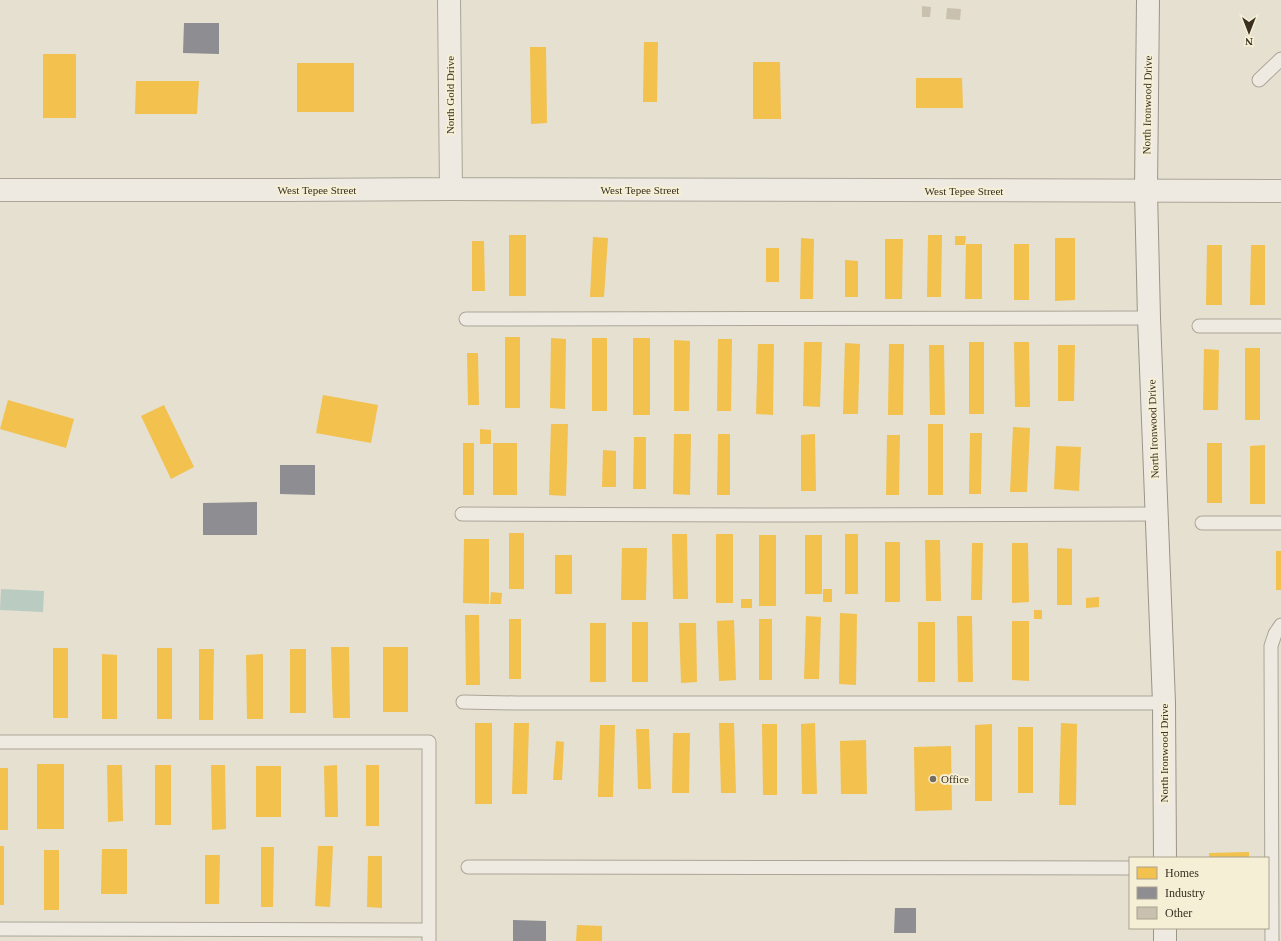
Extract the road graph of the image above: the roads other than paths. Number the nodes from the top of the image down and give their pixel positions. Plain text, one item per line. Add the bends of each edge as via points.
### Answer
1 (449, 0) edge
2 (1148, 0) edge
3 (1281, 59) edge
4 (1258, 80) dead end
5 (450, 189) junction
6 (0, 190) edge
7 (1146, 191) junction
8 (1281, 191) edge
9 (1149, 318) junction
10 (466, 319) dead end
11 (1199, 326) dead end
12 (1281, 326) edge
13 (462, 514) dead end
14 (1157, 514) junction
15 (1202, 523) dead end
16 (1281, 523) edge
17 (1281, 625) edge
18 (463, 702) dead end
19 (1164, 703) junction
20 (0, 742) edge
21 (1164, 857) edge
22 (468, 867) dead end
23 (1129, 868) edge
24 (1274, 908) edge
25 (0, 929) edge
26 (1165, 929) edge
27 (429, 935) edge
28 (1165, 941) edge
29 (1272, 941) edge

1 - 5 street, North Gold Drive
2 - 7 street, North Ironwood Drive
3 - 4 lane
5 - 6 street, West Tepee Street
5 - 7 street, West Tepee Street
7 - 8 street, West Tepee Street
7 - 9 street, North Ironwood Drive
9 - 10 lane
9 - 14 street, North Ironwood Drive
11 - 12 lane
13 - 14 lane
14 - 19 street, North Ironwood Drive
15 - 16 lane
17 - 24 lane via 1271,646
18 - 19 lane
19 - 21 street, North Ironwood Drive
20 - 27 lane via 429,742
22 - 23 lane
24 - 29 lane
25 - 27 lane
26 - 28 street

